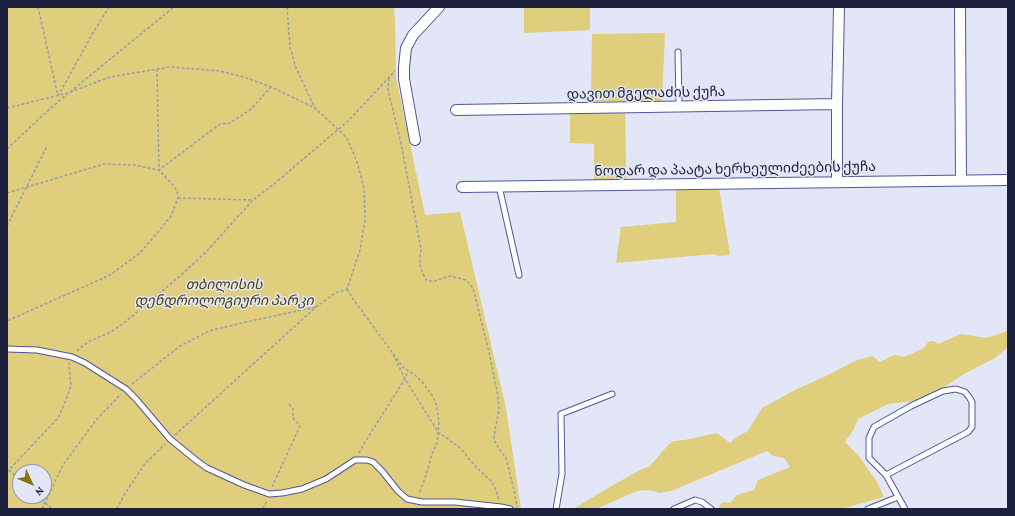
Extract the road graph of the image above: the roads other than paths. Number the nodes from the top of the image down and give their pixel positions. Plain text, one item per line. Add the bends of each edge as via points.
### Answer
1 (439, 7) edge
2 (838, 7) edge
3 (960, 7) edge
4 (678, 52) dead end
5 (837, 104) junction
6 (679, 106) junction
7 (456, 110) dead end
8 (415, 140) dead end
9 (961, 180) junction
10 (1008, 180) edge
11 (837, 182) junction
12 (499, 186) junction
13 (462, 187) dead end
14 (519, 275) dead end
15 (7, 350) edge
16 (612, 394) dead end
17 (886, 475) junction
18 (898, 497) junction
19 (510, 509) edge
20 (556, 509) edge
21 (674, 509) edge
22 (711, 509) edge
23 (868, 509) edge
24 (905, 509) edge

1 - 8 street via 413,35 406,48 404,79
2 - 5 street
3 - 9 street
4 - 6 lane
5 - 6 street, დავით მგელაძის ქუჩა
5 - 11 street
6 - 7 street, დავით მგელაძის ქუჩა
9 - 10 street, ნოდარ და პაატა ხერხეულიძეების ქუჩა
9 - 11 street, ნოდარ და პაატა ხერხეულიძეების ქუჩა
11 - 12 street, ნოდარ და პაატა ხერხეულიძეების ქუჩა
12 - 13 street, ნოდარ და პაატა ხერხეულიძეების ქუჩა
12 - 14 lane
15 - 19 lane via 37,350 72,357 90,366 126,389 170,439 207,468 269,494 302,489 326,479 355,460 367,460 373,462 407,499
16 - 20 lane via 561,414 562,474
17 - 17 lane via 869,458 869,438 874,428 943,391 956,389 965,392 972,402 972,428
17 - 18 lane
18 - 23 lane
18 - 24 lane
21 - 22 lane via 695,500

